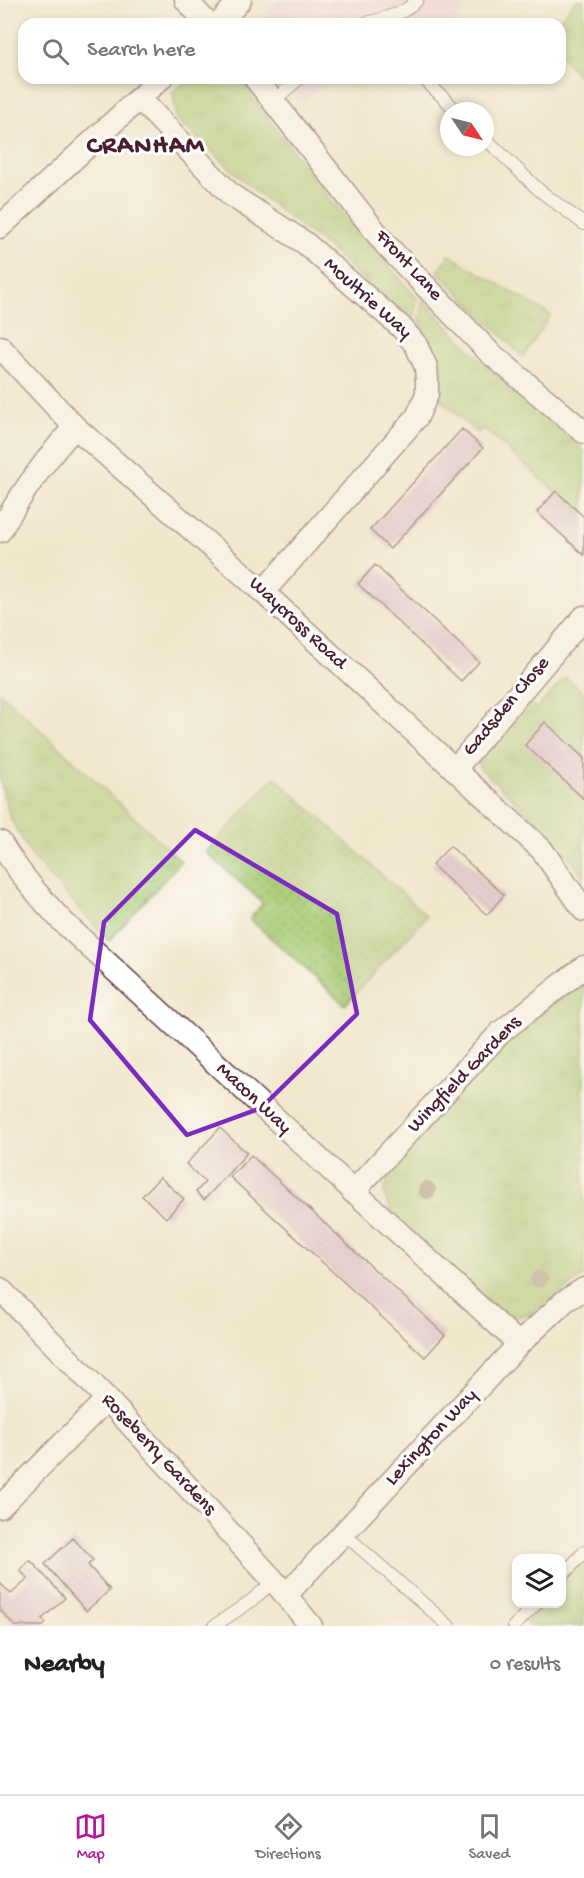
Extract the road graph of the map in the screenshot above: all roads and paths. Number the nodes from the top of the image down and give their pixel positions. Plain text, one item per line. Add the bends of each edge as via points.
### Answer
1 (186, 0) edge
2 (240, 0) edge
3 (417, 0) edge
4 (202, 18) edge
5 (224, 18) edge
6 (387, 18) edge
7 (154, 84) edge
8 (260, 84) edge
9 (293, 84) edge
10 (429, 84) edge
11 (139, 98) junction
12 (273, 101) junction
13 (448, 102) edge
14 (494, 147) edge
15 (584, 224) edge
16 (0, 227) edge
17 (0, 347) edge
18 (75, 426) junction
19 (584, 432) edge
20 (0, 531) edge
21 (263, 592) junction
22 (584, 617) edge
23 (454, 769) junction
24 (0, 842) edge
25 (584, 910) edge
26 (584, 967) edge
27 (353, 1192) junction
28 (0, 1289) edge
29 (584, 1289) edge
30 (519, 1344) junction
31 (107, 1399) junction
32 (0, 1507) edge
33 (343, 1533) junction
34 (584, 1552) edge
35 (566, 1571) edge
36 (280, 1588) junction
37 (532, 1608) edge
38 (214, 1626) edge
39 (310, 1626) edge
40 (449, 1626) edge
41 (514, 1626) edge

1 - 4 street
2 - 5 street
3 - 6 lane
7 - 11 street
8 - 12 street, Front Lane
9 - 12 lane
10 - 13 lane
11 - 16 street
11 - 21 street, Moultrie Way via 231,195 305,243 401,327 417,345 426,367 427,394 417,417
12 - 19 street, Front Lane via 386,245 489,352
14 - 15 lane via 538,190
17 - 18 street, Waycross Road
18 - 20 street via 12,508
18 - 21 street, Waycross Road
21 - 23 street, Waycross Road
22 - 23 street, Gadsden Close
23 - 25 street, Waycross Road via 542,850
24 - 27 street, Macon Way via 35,892 63,922
26 - 27 street, Wingfield Gardens via 501,1032
27 - 30 street, Macon Way
28 - 31 street, Roseberry Gardens
29 - 30 street, Lexington Way via 565,1301
30 - 33 street, Lexington Way
31 - 32 street
31 - 36 street, Roseberry Gardens
33 - 36 street, Lexington Way
33 - 40 lane
34 - 35 lane
36 - 38 lane via 251,1601
36 - 39 street, Roseberry Gardens
37 - 41 lane

